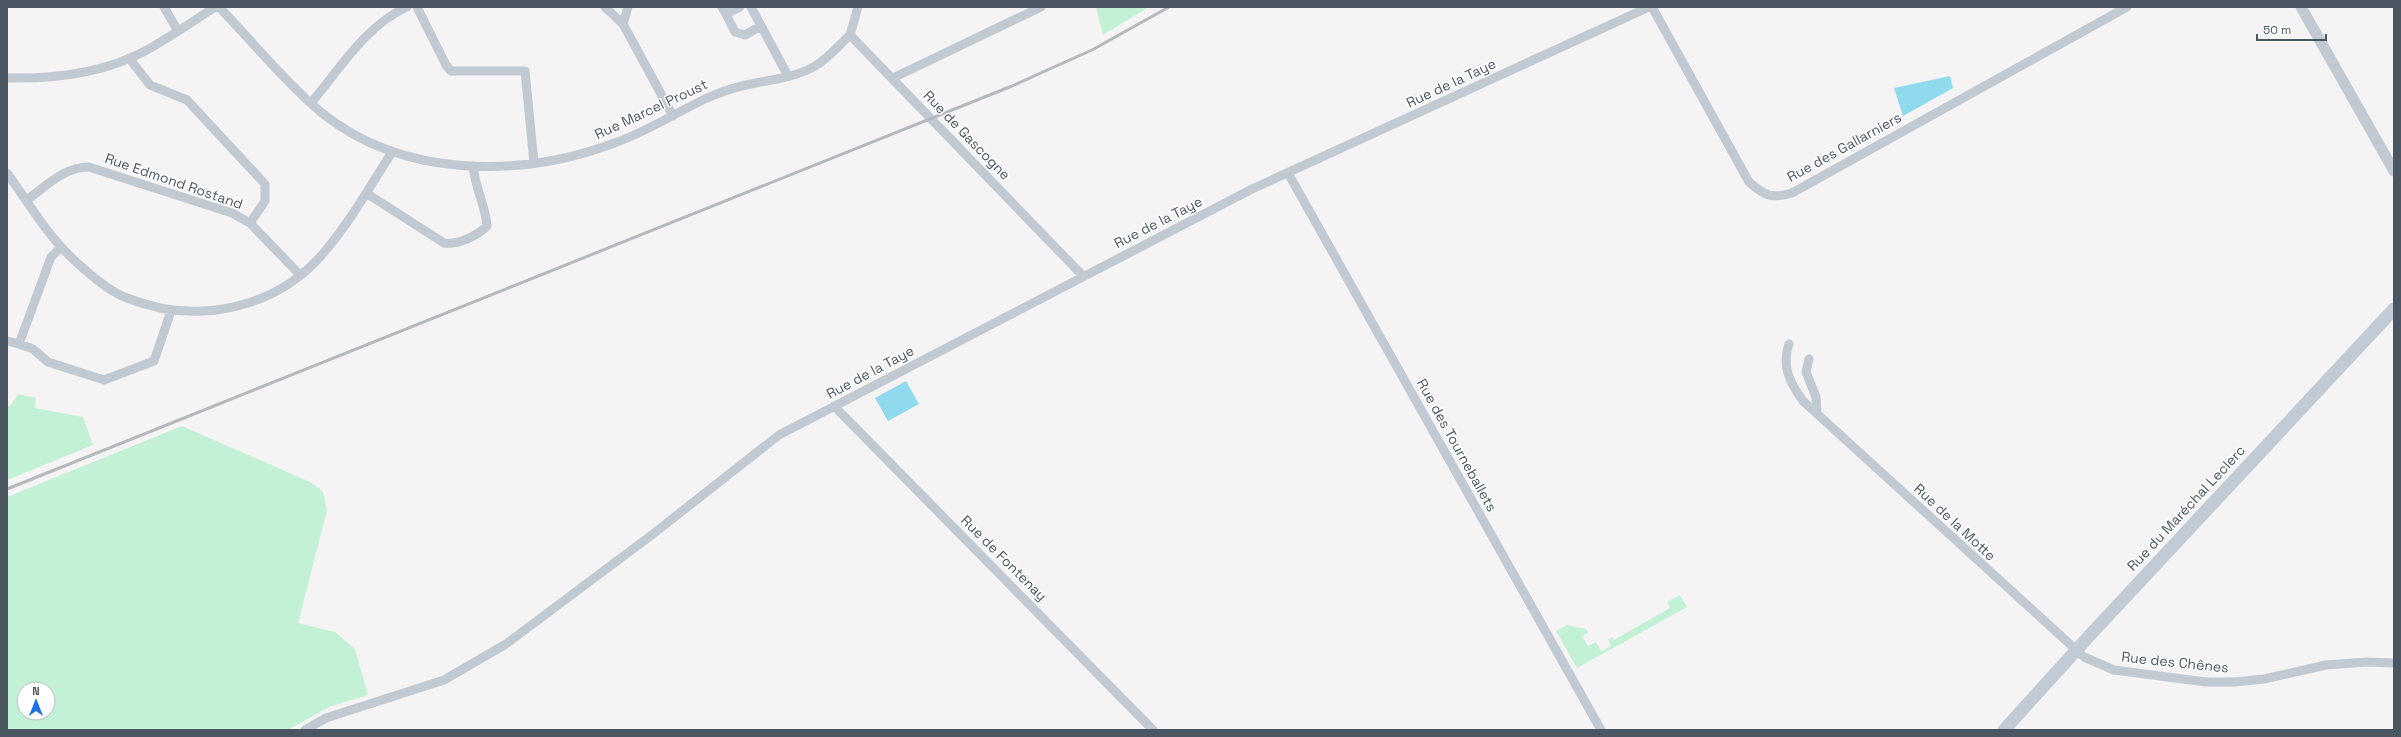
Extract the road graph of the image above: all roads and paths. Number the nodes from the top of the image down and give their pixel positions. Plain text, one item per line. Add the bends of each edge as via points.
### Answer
1 (164, 7) edge
2 (215, 7) edge
3 (219, 7) edge
4 (407, 7) edge
5 (417, 7) edge
6 (605, 7) edge
7 (628, 7) edge
8 (740, 7) edge
9 (751, 7) edge
10 (858, 7) edge
11 (1041, 7) edge
12 (1651, 7) edge
13 (2127, 7) edge
14 (2301, 7) edge
15 (724, 11) edge
16 (623, 24) junction
17 (761, 26) junction
18 (178, 31) junction
19 (850, 35) junction
20 (129, 58) junction
21 (788, 76) junction
22 (7, 78) edge
23 (892, 78) junction
24 (311, 103) junction
25 (673, 116) junction
26 (392, 152) junction
27 (534, 163) junction
28 (473, 166) junction
29 (2394, 171) edge
30 (7, 173) edge
31 (1288, 173) junction
32 (366, 193) junction
33 (27, 200) junction
34 (250, 223) junction
35 (61, 247) junction
36 (300, 275) junction
37 (1083, 276) junction
38 (2394, 309) edge
39 (171, 311) junction
40 (7, 341) edge
41 (19, 344) junction
42 (1789, 344) dead end
43 (1809, 359) dead end
44 (834, 406) junction
45 (1816, 413) junction
46 (2076, 650) junction
47 (2394, 663) edge
48 (305, 730) edge
49 (1153, 730) edge
50 (1601, 730) edge
51 (2004, 730) edge

1 - 18 street
2 - 18 street
3 - 24 street, Rue Marcel Proust
4 - 24 street via 393,13 377,26
5 - 27 street via 446,66 451,71 525,71
6 - 16 street
7 - 16 street
8 - 15 street
9 - 17 street
10 - 19 street
11 - 23 street
12 - 13 street, Rue des Gallarniers via 1750,182 1762,193 1778,197 1792,193
12 - 31 street, Rue de la Taye
14 - 29 street
15 - 17 street via 735,32 745,35
16 - 25 street
17 - 21 street
18 - 20 street
19 - 21 street, Rue Marcel Proust via 815,66
19 - 23 street, Rue de Gascogne
20 - 22 street via 80,72 41,79
20 - 34 street via 150,85 186,100 265,184 265,201
21 - 25 street, Rue Marcel Proust via 721,92
23 - 37 street, Rue de Gascogne
24 - 26 street, Rue Marcel Proust via 344,128
25 - 27 street, Rue Marcel Proust via 619,141 590,151
26 - 28 street, Rue Marcel Proust via 411,158
26 - 32 street
27 - 28 street, Rue Marcel Proust
28 - 32 street via 475,184 487,218 487,226 481,232 453,244 444,243
30 - 33 street
31 - 37 street, Rue de la Taye
31 - 50 street, Rue des Tourneballets
32 - 36 street via 326,250
33 - 34 street, Rue Edmond Rostand via 66,171 76,167 89,167 232,213
33 - 35 street
34 - 36 street, Rue Edmond Rostand
35 - 39 street via 96,278 126,298
35 - 41 street via 51,257
36 - 39 street via 260,300 221,311
37 - 44 street, Rue de la Taye
38 - 46 main road, Rue du Maréchal Leclerc
39 - 41 street via 154,361 104,380 48,362 33,349
40 - 41 street
42 - 45 street, Rue de la Motte via 1785,354 1785,369 1803,401
43 - 45 street via 1806,372 1816,397
44 - 48 street, Rue de la Taye via 779,435 653,534 506,644 444,680 326,718
44 - 49 street, Rue de Fontenay
45 - 46 street, Rue de la Motte
46 - 47 street, Rue des Chênes via 2084,657 2114,670 2206,682 2264,679 2326,665
46 - 51 main road, Rue du Maréchal Leclerc

